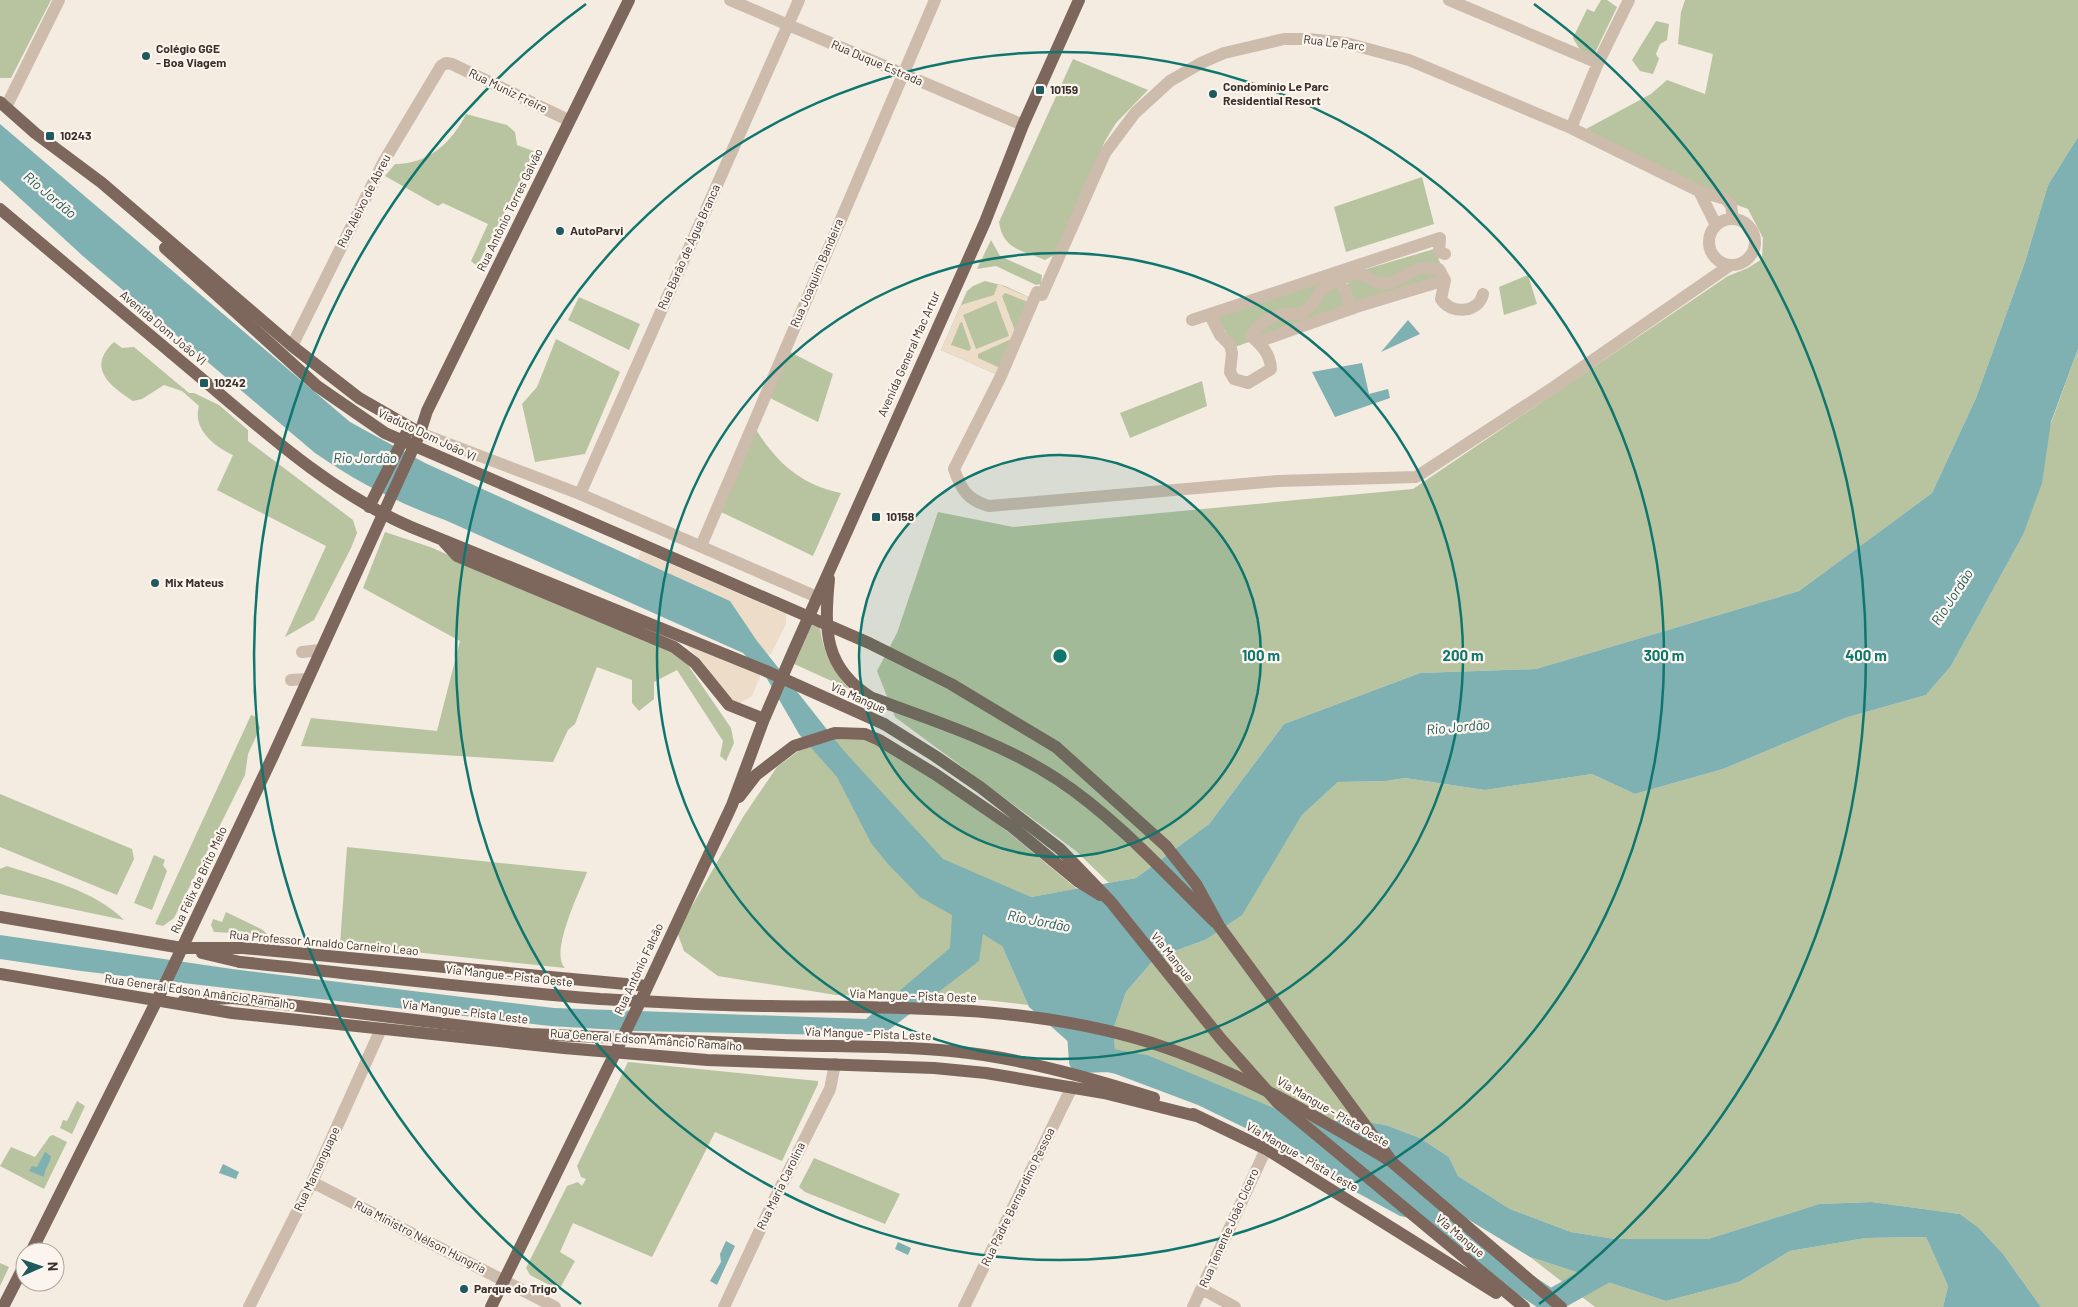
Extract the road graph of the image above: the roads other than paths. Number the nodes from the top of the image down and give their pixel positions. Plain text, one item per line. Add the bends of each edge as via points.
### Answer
1 (59, 0) edge
2 (629, 0) edge
3 (730, 0) edge
4 (798, 0) edge
5 (934, 0) edge
6 (1079, 0) edge
7 (1450, 0) edge
8 (1629, 0) edge
9 (788, 24) junction
10 (446, 63) joint
11 (1598, 63) junction
12 (902, 75) junction
13 (3, 105) edge
14 (568, 120) junction
15 (1023, 124) junction
16 (1571, 128) junction
17 (1699, 191) junction
18 (0, 209) edge
19 (134, 211) junction
20 (1733, 219) junction
21 (1716, 226) junction
22 (1446, 254) dead end
23 (1730, 266) junction
24 (1339, 276) junction
25 (1445, 280) junction
26 (1483, 294) dead end
27 (1352, 309) junction
28 (1210, 315) junction
29 (1192, 320) dead end
30 (1258, 342) junction
31 (292, 346) junction
32 (415, 430) junction
33 (404, 449) junction
34 (580, 494) junction
35 (369, 507) junction
36 (384, 509) junction
37 (440, 538) junction
38 (701, 546) junction
39 (830, 567) junction
40 (817, 597) junction
41 (320, 650) junction
42 (302, 652) dead end
43 (308, 679) junction
44 (292, 680) dead end
45 (764, 720) junction
46 (732, 805) junction
47 (1111, 902) junction
48 (0, 917) edge
49 (1218, 926) junction
50 (181, 951) junction
51 (0, 974) edge
52 (648, 986) junction
53 (157, 1001) junction
54 (381, 1029) junction
55 (617, 1048) junction
56 (836, 1064) junction
57 (1072, 1087) junction
58 (1200, 1117) junction
59 (1266, 1149) junction
60 (1393, 1162) junction
61 (312, 1182) junction
62 (36, 1242) edge
63 (504, 1279) junction
64 (15, 1284) edge
65 (1202, 1289) junction
66 (4, 1307) edge
67 (249, 1307) edge
68 (491, 1307) edge
69 (555, 1307) edge
70 (724, 1307) edge
71 (964, 1307) edge
72 (1193, 1307) edge
73 (1235, 1307) edge
74 (1519, 1307) edge
75 (1524, 1307) edge
76 (1561, 1307) edge

1 - 13 street
2 - 14 main road, Rua Antônio Torres Galvão
3 - 9 street, Rua Duque Estrada
4 - 9 street, Rua Barão de Água Branca
5 - 12 street, Rua Joaquim Bandeira
6 - 15 main road, Avenida General Mac Artur
7 - 11 street
8 - 11 street
9 - 12 street, Rua Duque Estrada
9 - 34 street, Rua Barão de Água Branca
10 - 14 street, Rua Muniz Freire
10 - 31 street, Rua Aleixo de Abreu via 384,161
11 - 16 street
12 - 15 street, Rua Duque Estrada
12 - 38 street, Rua Joaquim Bandeira
13 - 19 main road
14 - 32 main road, Rua Antônio Torres Galvão
15 - 39 main road, Avenida General Mac Artur via 985,222
16 - 17 street, Rua Le Parc
16 - 23 street, Rua Le Parc via 1409,60 1346,43 1284,39 1224,53 1170,80 1122,126 1105,153 954,469 961,489 978,503 989,506 1278,481 1416,477
17 - 20 street, Rua Le Parc via 1725,199 1731,205
17 - 21 street
18 - 35 main road, Avenida Dom João VI via 236,407 334,484
19 - 31 main road
19 - 49 main road, Viaduto Dom João VI, bridge via 165,248 317,386 385,433 869,643 951,684 1056,747 1166,846 1196,884
20 - 21 street
20 - 23 street, Rua Le Parc via 1745,222 1751,228 1756,243 1750,258
21 - 23 street via 1711,232 1709,246 1716,260
22 - 24 street via 1439,252 1440,238
24 - 25 street via 1359,273 1379,283 1393,283 1412,270 1429,267 1439,269
24 - 27 street
24 - 28 street
24 - 30 street via 1320,293 1308,311 1298,315 1287,314 1260,324 1252,336
25 - 26 street via 1441,299 1445,306 1454,309 1477,306
25 - 27 street
27 - 30 street
28 - 29 street
28 - 30 street via 1220,335 1230,345 1230,372 1234,379 1248,383 1271,368 1263,346
31 - 32 main road via 358,398
32 - 33 main road, Rua Antônio Torres Galvão
32 - 34 street
33 - 35 main road
33 - 36 main road, Rua Félix de Brito Melo
34 - 38 street
35 - 36 main road, Avenida Dom João VI
36 - 37 main road, Avenida Dom João VI
36 - 41 main road, Rua Félix de Brito Melo
37 - 45 main road via 457,556 674,647 695,663 729,705
37 - 47 main road, Via Mangue, bridge via 766,671 884,724 935,756 1060,849
38 - 40 street
39 - 40 main road, Avenida General Mac Artur
39 - 49 main road via 827,597 831,651 843,674 854,686 872,698 996,745 1057,779 1100,812
40 - 45 main road, Avenida General Mac Artur
41 - 42 street
41 - 43 main road, Rua Félix de Brito Melo
43 - 44 street
43 - 50 main road, Rua Félix de Brito Melo
45 - 46 main road, Rua Antônio Falcão
46 - 47 main road via 756,775 794,746 835,732 864,734 935,774 1011,826 1079,882
46 - 52 main road, Rua Antônio Falcão
47 - 75 main road, Via Mangue, bridge via 1278,1103
48 - 50 main road, Rua Professor Arnaldo Carneiro Leao
49 - 60 main road, bridge
50 - 52 main road, Rua Professor Arnaldo Carneiro Leao via 243,948
50 - 53 main road, Rua Félix de Brito Melo
50 - 60 main road, Via Mangue - Pista Oeste, bridge via 240,962 599,998 768,1006 912,1007 1008,1014 1079,1026 1148,1042 1215,1067 1270,1091
51 - 53 main road, Rua General Edson Amâncio Ramalho
52 - 55 main road, Rua Antônio Falcão, bridge
53 - 54 main road, Rua General Edson Amâncio Ramalho via 232,1013
53 - 58 main road, Via Mangue - Pista Leste, bridge via 233,998 530,1034 943,1050 1047,1067 1155,1098
53 - 62 main road, Rua Félix de Brito Melo
54 - 55 main road, Rua General Edson Amâncio Ramalho
54 - 61 street, Rua Mamanguape
55 - 56 main road, Rua General Edson Amâncio Ramalho via 707,1060
55 - 63 main road, Rua Antônio Falcão
56 - 57 main road, Rua General Edson Amâncio Ramalho via 986,1072
56 - 70 street, Rua Maria Carolina via 830,1089
57 - 58 main road, Rua General Edson Amâncio Ramalho
57 - 71 street, Rua Padre Bernardino Pessoa
58 - 59 main road, Via Mangue - Pista Leste
59 - 65 street, Rua Tenente João Cícero
59 - 74 main road, Via Mangue - Pista Leste
60 - 76 main road, Via Mangue - Pista Oeste
61 - 63 street, Rua Ministro Nélson Hungria
61 - 67 street, Rua Mamanguape
63 - 68 main road, Rua Antônio Falcão
63 - 69 street, Rua Ministro Nélson Hungria
64 - 66 main road
65 - 72 street, Rua Tenente João Cícero
65 - 73 street

